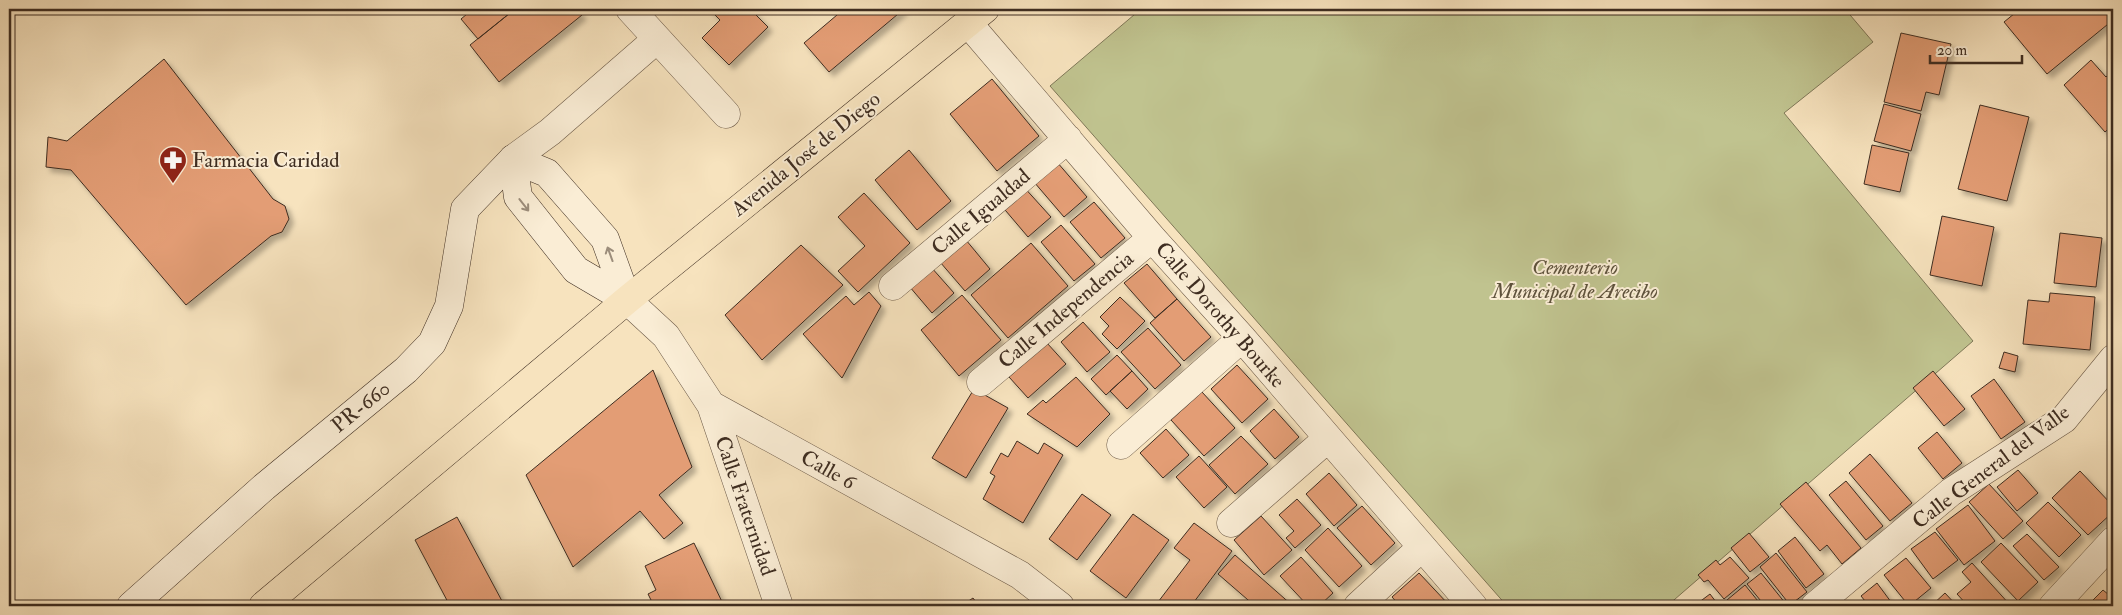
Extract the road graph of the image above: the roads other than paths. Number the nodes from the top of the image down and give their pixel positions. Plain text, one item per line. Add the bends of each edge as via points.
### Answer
1 (630, 9) edge
2 (976, 16) edge
3 (657, 39) junction
4 (726, 114) dead end
5 (1068, 139) junction
6 (513, 159) junction
7 (1152, 238) junction
8 (893, 286) dead end
9 (627, 300) junction
10 (1242, 338) junction
11 (2113, 359) edge
12 (981, 382) dead end
13 (711, 406) junction
14 (1327, 439) junction
15 (1121, 445) dead end
16 (1231, 523) dead end
17 (2113, 541) edge
18 (1422, 547) junction
19 (131, 606) edge
20 (262, 606) edge
21 (779, 606) edge
22 (1060, 606) edge
23 (1358, 606) edge
24 (1473, 606) edge
25 (1815, 606) edge
26 (2053, 606) edge

1 - 3 street
2 - 5 street, Calle Dorothy Bourke
2 - 9 main road, Avenida José de Diego
3 - 4 street
3 - 6 street, PR-660 via 550,132
5 - 7 street, Calle Dorothy Bourke
5 - 8 street, Calle Igualdad
9 -> 6 street via 605,239 546,173
6 -> 9 street via 518,197 576,270
6 - 19 street, PR-660 / PR-660 via 465,209 449,306 432,343 406,370 264,487
7 - 10 street, Calle Dorothy Bourke
7 - 12 street, Calle Independencia
9 - 13 street, Calle 6 via 666,336
9 - 20 main road, Avenida José de Diego
10 - 14 street, Calle Dorothy Bourke
10 - 15 street
11 - 25 street, Calle General del Valle via 2064,419 1951,492
13 - 21 street, Calle Fraternidad
13 - 22 street, Calle 6 via 1020,575
14 - 16 street
14 - 18 street, Calle Dorothy Bourke
17 - 26 street
18 - 23 street
18 - 24 street, Calle Dorothy Bourke

